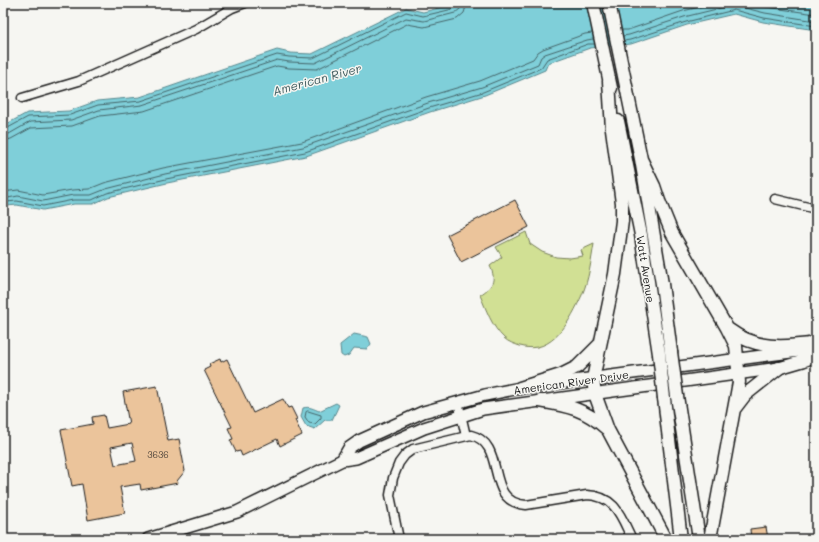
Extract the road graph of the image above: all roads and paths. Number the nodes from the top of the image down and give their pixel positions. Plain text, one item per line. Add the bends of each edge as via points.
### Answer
1 (245, 3) edge
2 (593, 3) edge
3 (609, 3) edge
4 (22, 98) dead end
5 (616, 128) junction
6 (641, 159) junction
7 (775, 199) dead end
8 (816, 209) edge
9 (727, 328) junction
10 (600, 343) junction
11 (816, 344) edge
12 (816, 356) edge
13 (738, 359) junction
14 (779, 368) junction
15 (738, 374) junction
16 (593, 379) junction
17 (520, 388) junction
18 (595, 394) junction
19 (540, 401) junction
20 (458, 402) junction
21 (734, 411) junction
22 (461, 415) junction
23 (608, 430) junction
24 (466, 436) junction
25 (342, 460) junction
26 (148, 539) edge
27 (399, 539) edge
28 (632, 539) edge
29 (666, 539) edge
30 (681, 539) edge
31 (698, 539) edge
32 (710, 539) edge

1 - 4 street via 196,29 79,81
2 - 5 main road, Watt Avenue
3 - 6 main road, Watt Avenue
5 - 10 main road via 622,221 615,274
5 - 30 main road, Watt Avenue, bridge via 641,235 659,354
6 - 9 main road via 672,234
6 - 31 main road, Watt Avenue, bridge via 662,284
7 - 8 street
9 - 11 main road via 736,335 765,346
9 - 13 main road via 736,346
10 - 16 main road
10 - 17 main road via 576,367 561,375
11 - 13 street, American River Drive via 798,351
12 - 14 street, American River Drive
13 - 15 main road
13 - 16 street, American River Drive
14 - 15 street, American River Drive
14 - 21 main road via 745,395
15 - 18 street, American River Drive
15 - 21 main road
16 - 17 street, American River Drive
16 - 18 main road
17 - 20 street, American River Drive
18 - 19 street, American River Drive
18 - 23 main road
19 - 22 street, American River Drive via 483,409
19 - 23 main road via 577,409 590,415
20 - 22 street
20 - 25 street, American River Drive via 423,412 392,425 349,448
21 - 32 main road
22 - 24 street
22 - 25 street, American River Drive via 356,458
23 - 29 main road
24 - 27 street via 411,450 399,463 390,495
24 - 28 street via 476,437 489,448 502,491 513,502 526,505 587,495 603,497 615,506
25 - 26 street, American River Drive via 237,512

